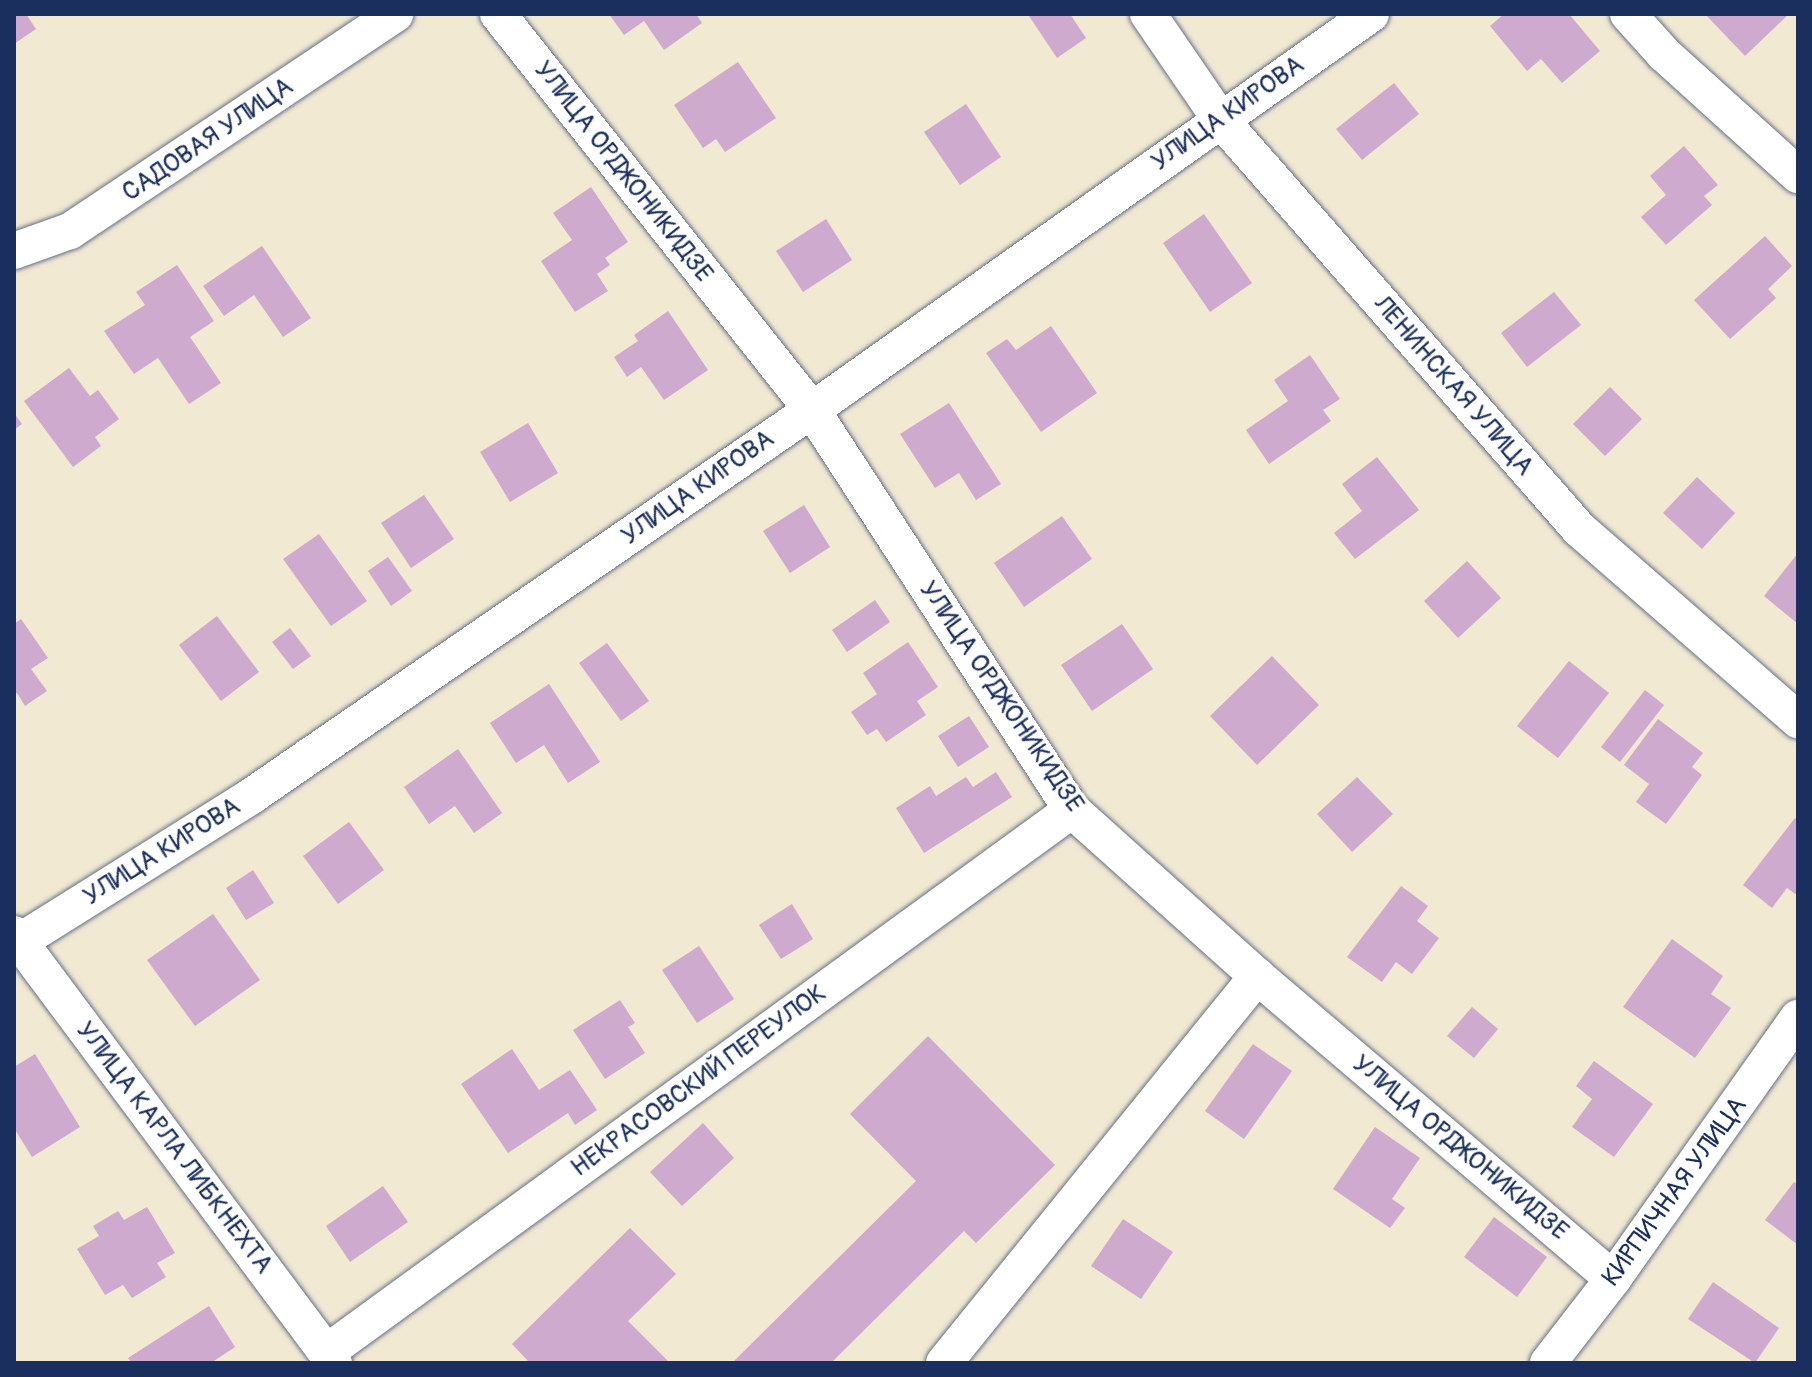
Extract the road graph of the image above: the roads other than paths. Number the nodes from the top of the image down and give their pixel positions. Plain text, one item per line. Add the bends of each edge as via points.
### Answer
1 (395, 14) edge
2 (498, 14) edge
3 (1148, 14) edge
4 (1371, 14) edge
5 (1628, 14) edge
6 (1220, 119) junction
7 (1798, 175) edge
8 (14, 251) edge
9 (812, 410) junction
10 (1798, 720) edge
11 (1072, 810) junction
12 (16, 940) edge
13 (1257, 976) junction
14 (1798, 1018) edge
15 (1613, 1279) junction
16 (331, 1358) edge
17 (944, 1363) edge
18 (1548, 1363) edge

1 - 8 street, САДОВАЯ УЛИЦА via 70,231
2 - 9 street, УЛИЦА ОРДЖОНИКИДЗЕ
3 - 6 street, ЛЕНИНСКАЯ УЛИЦА
4 - 6 street, УЛИЦА КИРОВА
5 - 7 street via 1664,54
6 - 9 street, УЛИЦА КИРОВА
6 - 10 street, ЛЕНИНСКАЯ УЛИЦА via 1579,529
9 - 11 street, УЛИЦА ОРДЖОНИКИДЗЕ
9 - 12 street, УЛИЦА КИРОВА via 253,795
11 - 13 street, УЛИЦА ОРДЖОНИКИДЗЕ
11 - 16 street, НЕКРАСОВСКИЙ ПЕРЕУЛОК
12 - 16 street, УЛИЦА КАРЛА ЛИБКНЕХТА
13 - 15 street, УЛИЦА ОРДЖОНИКИДЗЕ
13 - 17 street
14 - 15 street, КИРПИЧНАЯ УЛИЦА
15 - 18 street, КИРПИЧНАЯ УЛИЦА

